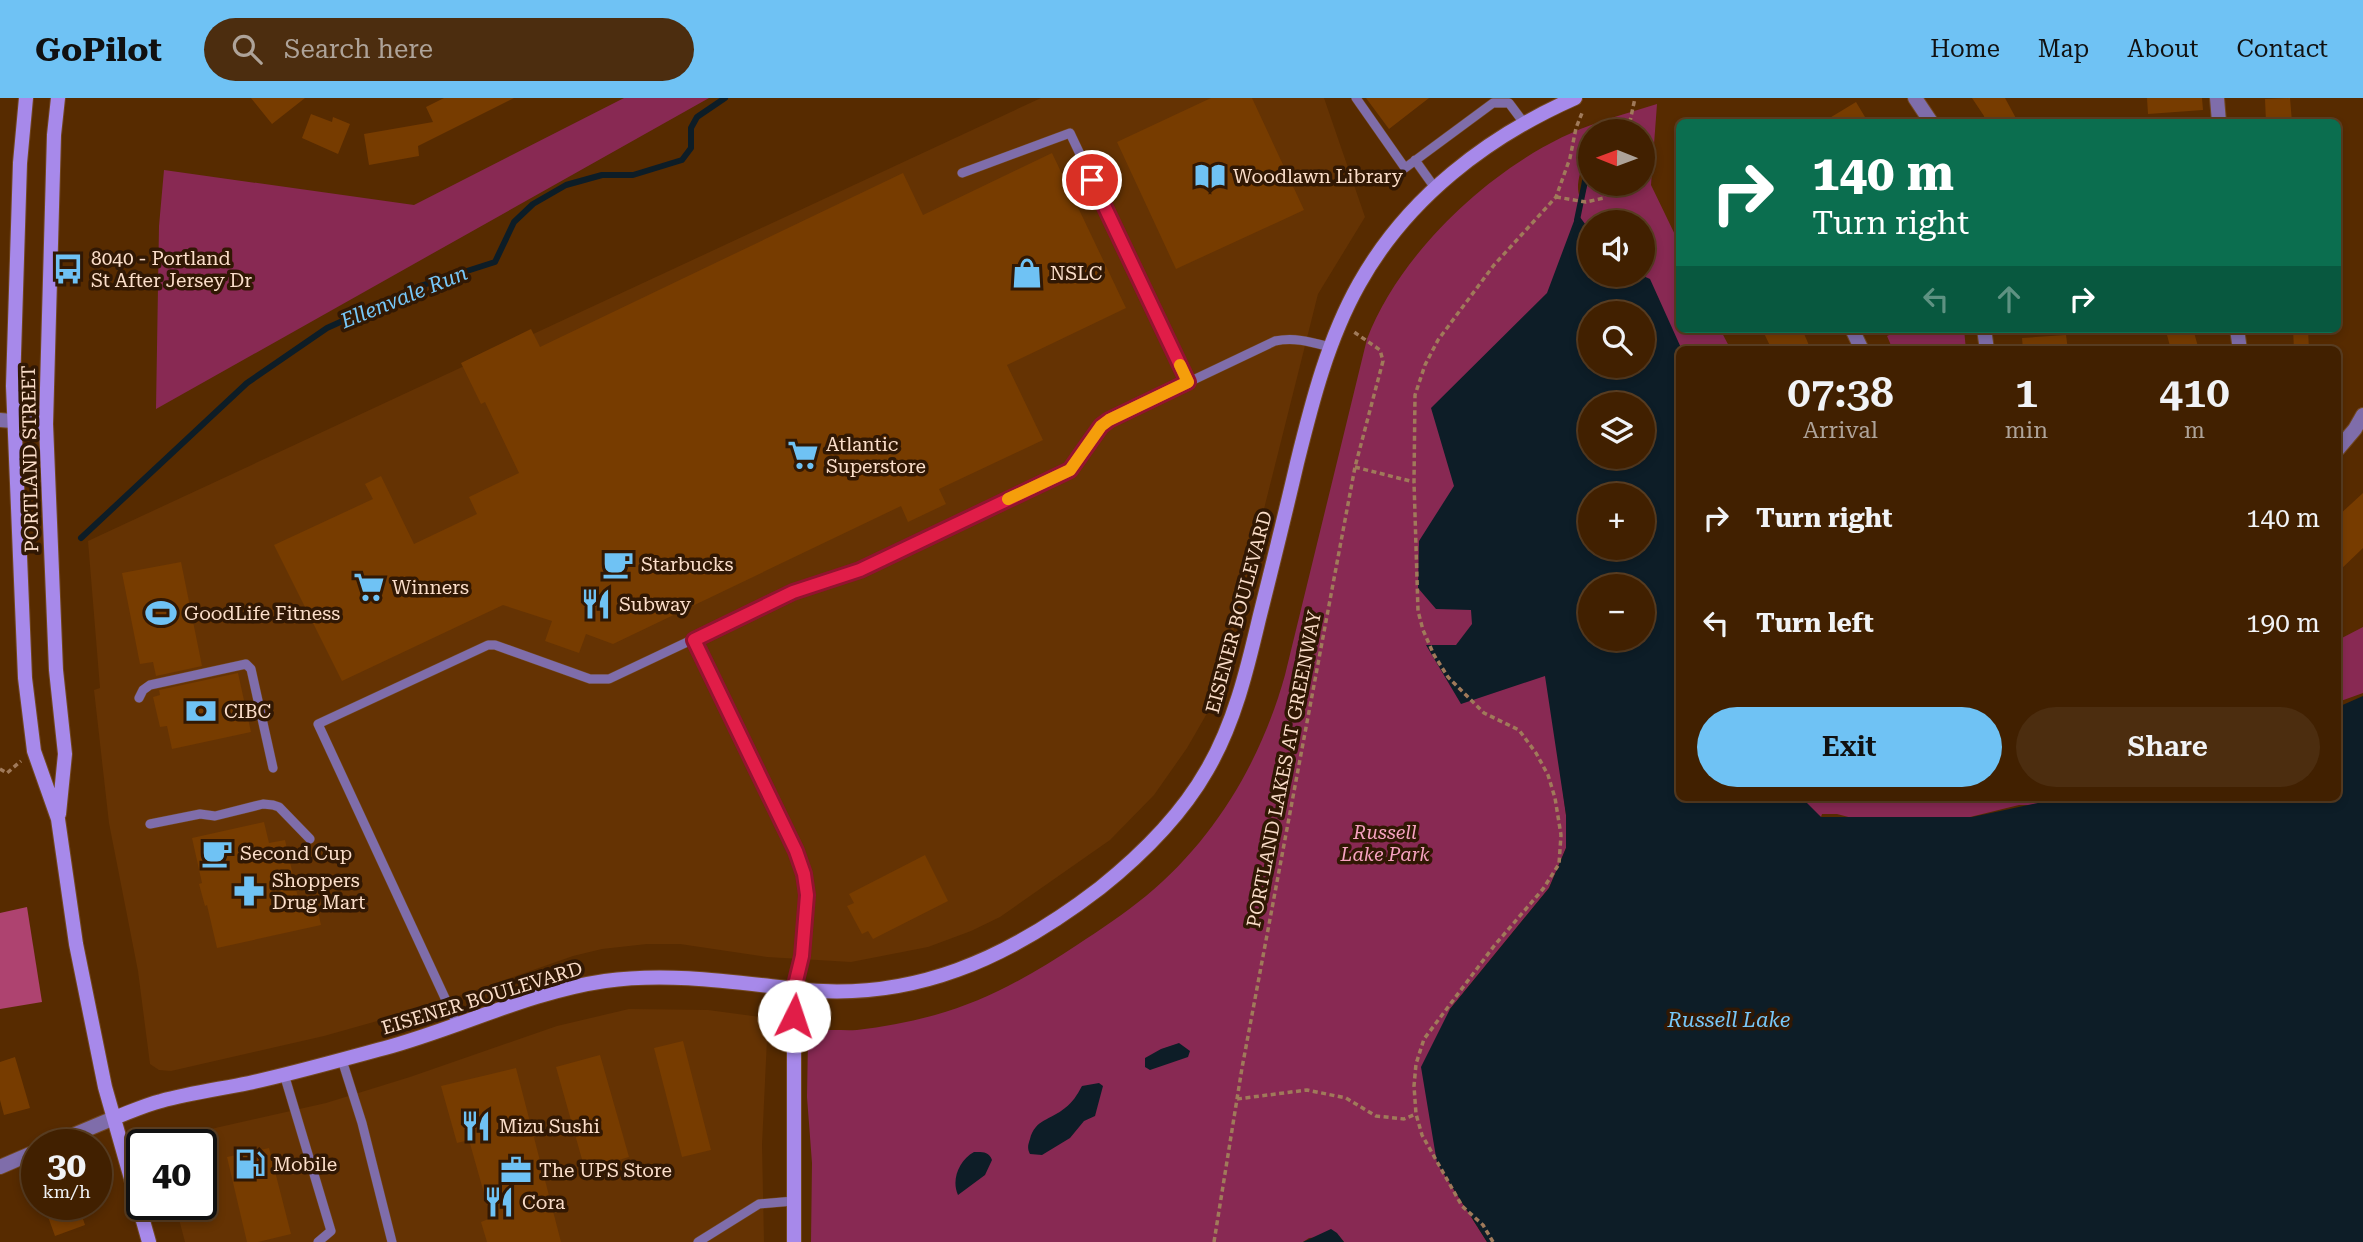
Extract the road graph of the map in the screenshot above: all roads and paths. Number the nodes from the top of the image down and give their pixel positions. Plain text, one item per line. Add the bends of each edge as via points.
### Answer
1 (26, 98) edge
2 (58, 98) edge
3 (1356, 98) edge
4 (1635, 98) edge
5 (1915, 98) edge
6 (2217, 98) edge
7 (1580, 103) edge
8 (1631, 119) edge
9 (1929, 119) edge
10 (2219, 119) edge
11 (1524, 124) junction
12 (1415, 160) junction
13 (962, 173) dead end
14 (1435, 187) junction
15 (1605, 196) edge
16 (1556, 197) junction
17 (1342, 322) junction
18 (1330, 347) junction
19 (1188, 382) junction
20 (2363, 415) edge
21 (7, 420) edge
22 (46, 424) junction
23 (2341, 445) edge
24 (1355, 467) junction
25 (1415, 482) junction
26 (694, 640) junction
27 (139, 698) dead end
28 (34, 751) junction
29 (273, 768) dead end
30 (0, 769) edge
31 (58, 819) junction
32 (150, 824) dead end
33 (310, 839) dead end
34 (794, 989) junction
35 (457, 1024) junction
36 (342, 1060) junction
37 (284, 1074) junction
38 (1237, 1099) junction
39 (1416, 1114) junction
40 (114, 1118) junction
41 (88, 1129) edge
42 (21, 1158) edge
43 (0, 1167) edge
44 (794, 1201) junction
45 (149, 1242) edge
46 (318, 1242) edge
47 (392, 1242) edge
48 (698, 1242) edge
49 (794, 1242) edge
50 (1214, 1242) edge
51 (1493, 1242) edge

1 - 21 street, PORTLAND STREET via 13,386
2 - 22 street, PORTLAND STREET
3 - 12 lane via 1405,168
4 - 8 path
5 - 9 street
6 - 10 street
7 - 11 street, EISENER BOULEVARD
7 - 16 path via 1570,158
11 - 12 lane via 1509,103 1493,103
11 - 14 street, EISENER BOULEVARD via 1484,148
12 - 14 lane
13 - 19 lane via 1070,133
14 - 17 street, EISENER BOULEVARD via 1376,257
15 - 16 path via 1586,202
16 - 25 path via 1494,265 1425,365 1415,395
17 - 18 street, EISENER BOULEVARD
17 - 24 path, PORTLAND LAKES AT GREENWAY via 1380,350 1383,361
18 - 19 lane via 1287,338
18 - 34 street, EISENER BOULEVARD via 1247,670 1224,736 1193,792 1101,887 1001,951 928,981 881,990
19 - 26 lane via 1109,420 1070,470 860,570 793,592
20 - 23 street
21 - 22 street
21 - 28 street, PORTLAND STREET
22 - 31 street, PORTLAND STREET via 56,670 65,754
24 - 25 path
24 - 38 path, PORTLAND LAKES AT GREENWAY
25 - 39 path via 1418,611 1423,630 1448,677 1484,713 1519,730 1536,752 1555,798 1561,835 1559,864 1543,890 1424,1039 1416,1064
26 - 34 lane via 804,874 807,895 802,956
26 - 35 lane via 601,681 495,645 481,646 318,724
27 - 29 lane via 150,685 246,664 251,669
28 - 30 path via 7,773
28 - 31 street, PORTLAND STREET
31 - 40 street, PORTLAND STREET via 76,944
32 - 33 lane via 273,804
34 - 35 street, EISENER BOULEVARD via 683,979 607,981 526,1000
34 - 44 street
35 - 36 street, EISENER BOULEVARD
36 - 37 street, EISENER BOULEVARD
36 - 47 lane via 369,1145
37 - 40 street, EISENER BOULEVARD via 156,1101
37 - 46 lane via 331,1231
38 - 39 path via 1307,1090 1346,1098 1376,1115 1404,1119
38 - 50 path, PORTLAND LAKES AT GREENWAY
39 - 51 path via 1422,1135 1462,1206 1483,1225
40 - 41 street
40 - 45 street, PORTLAND STREET
42 - 43 street
44 - 48 lane via 759,1204
44 - 49 street

